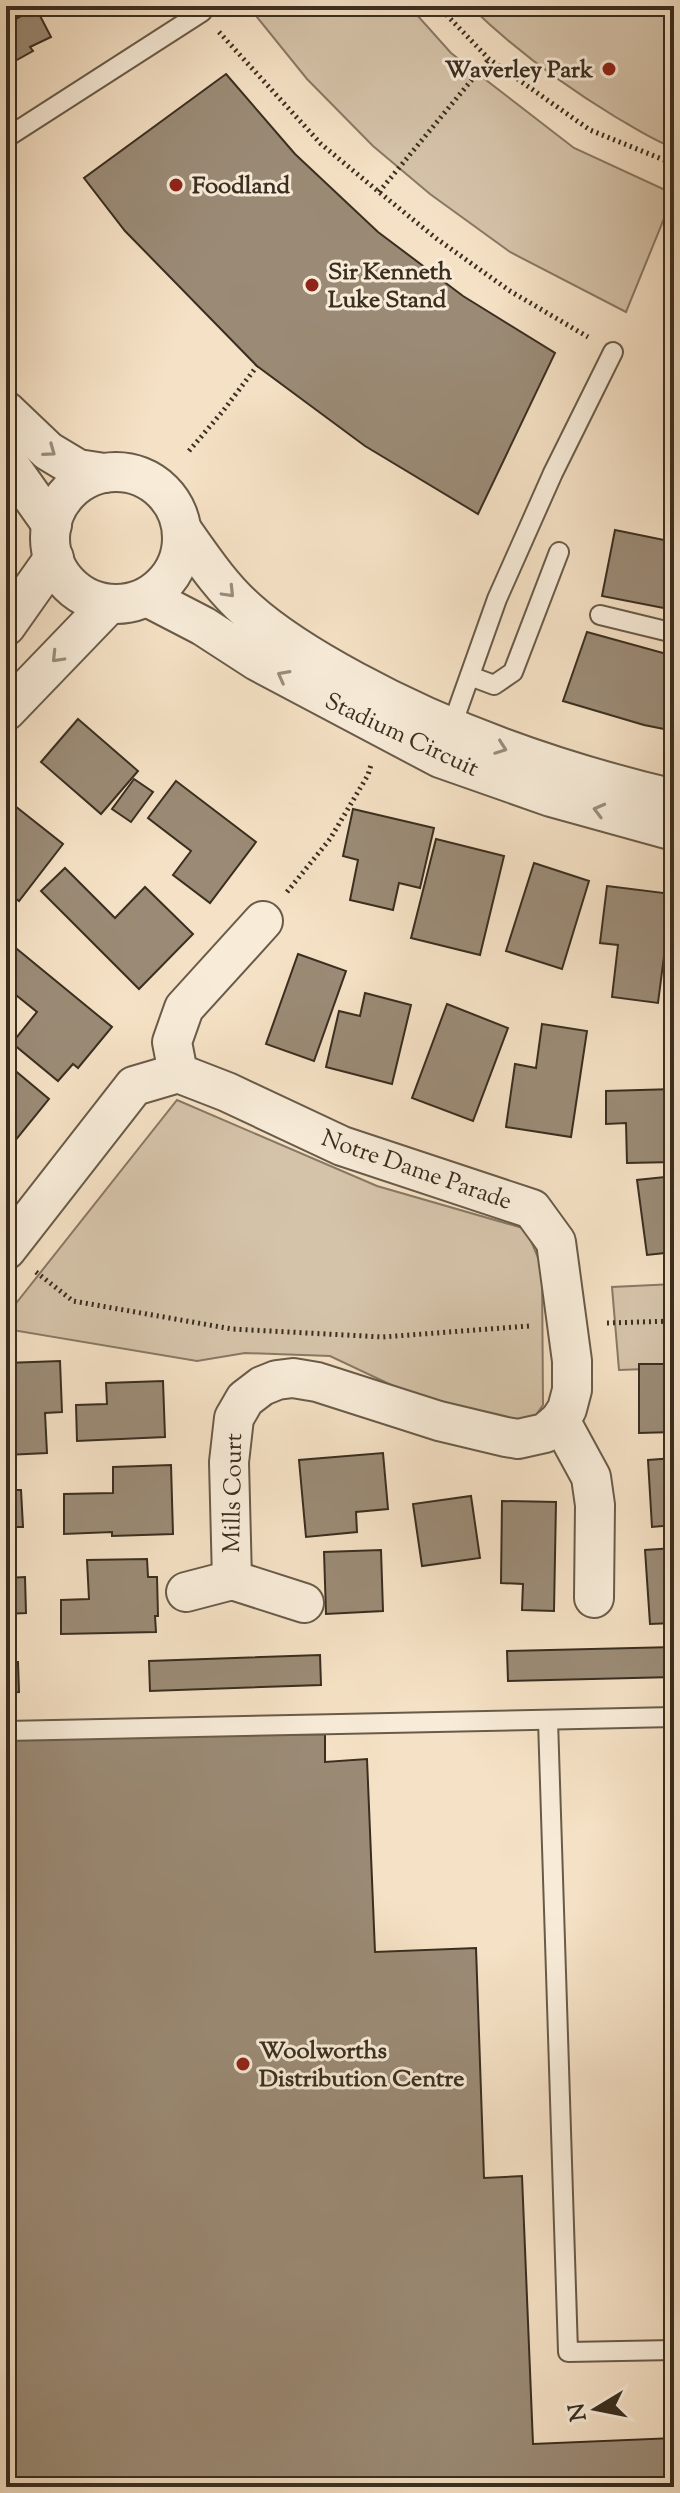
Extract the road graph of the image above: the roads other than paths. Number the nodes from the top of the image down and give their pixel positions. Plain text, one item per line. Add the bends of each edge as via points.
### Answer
1 (202, 12) road end
2 (6, 138) edge
3 (613, 352) road end
4 (6, 411) edge
5 (6, 460) edge
6 (104, 473) junction
7 (182, 530) junction
8 (53, 542) junction
9 (559, 552) dead end
10 (147, 597) junction
11 (109, 604) junction
12 (600, 615) dead end
13 (6, 626) edge
14 (674, 633) edge
15 (470, 676) junction
16 (6, 711) edge
17 (446, 743) junction
18 (674, 799) edge
19 (674, 831) edge
20 (263, 921) road end
21 (178, 1073) junction
22 (6, 1250) edge
23 (560, 1420) junction
24 (232, 1580) junction
25 (186, 1592) dead end
26 (594, 1598) dead end
27 (304, 1603) dead end
28 (674, 1717) edge
29 (548, 1720) junction
30 (6, 1731) edge
31 (674, 2350) edge

1 - 2 lane
3 - 15 lane via 497,599
4 -> 6 street via 48,451 78,469
5 - 8 street
6 - 7 street via 150,481 166,494
6 - 8 street via 85,480 58,506
7 - 10 street via 175,569
7 -> 17 street, Stadium Circuit via 222,586 249,612 321,662 395,703
8 - 11 street via 61,576 91,599
8 - 13 street
9 - 15 lane via 513,672 494,685
10 - 11 street
17 -> 10 street, Stadium Circuit via 382,729
11 -> 16 street
12 - 14 lane
15 - 17 lane
17 -> 18 street, Stadium Circuit via 503,749
19 -> 17 street, Stadium Circuit via 551,797
20 - 21 street via 184,1008 172,1042
21 - 22 street via 134,1086
21 - 23 street, Notre Dame Parade via 342,1146 532,1209 556,1242 562,1277 572,1390
23 - 24 street, Mills Court via 545,1433 518,1439 439,1421 317,1382 293,1378 262,1386 245,1399 234,1418 229,1462
23 - 26 street via 591,1477
24 - 25 street, Mills Court
24 - 27 street, Mills Court
28 - 29 lane
29 - 30 lane
29 - 31 lane via 568,2352

